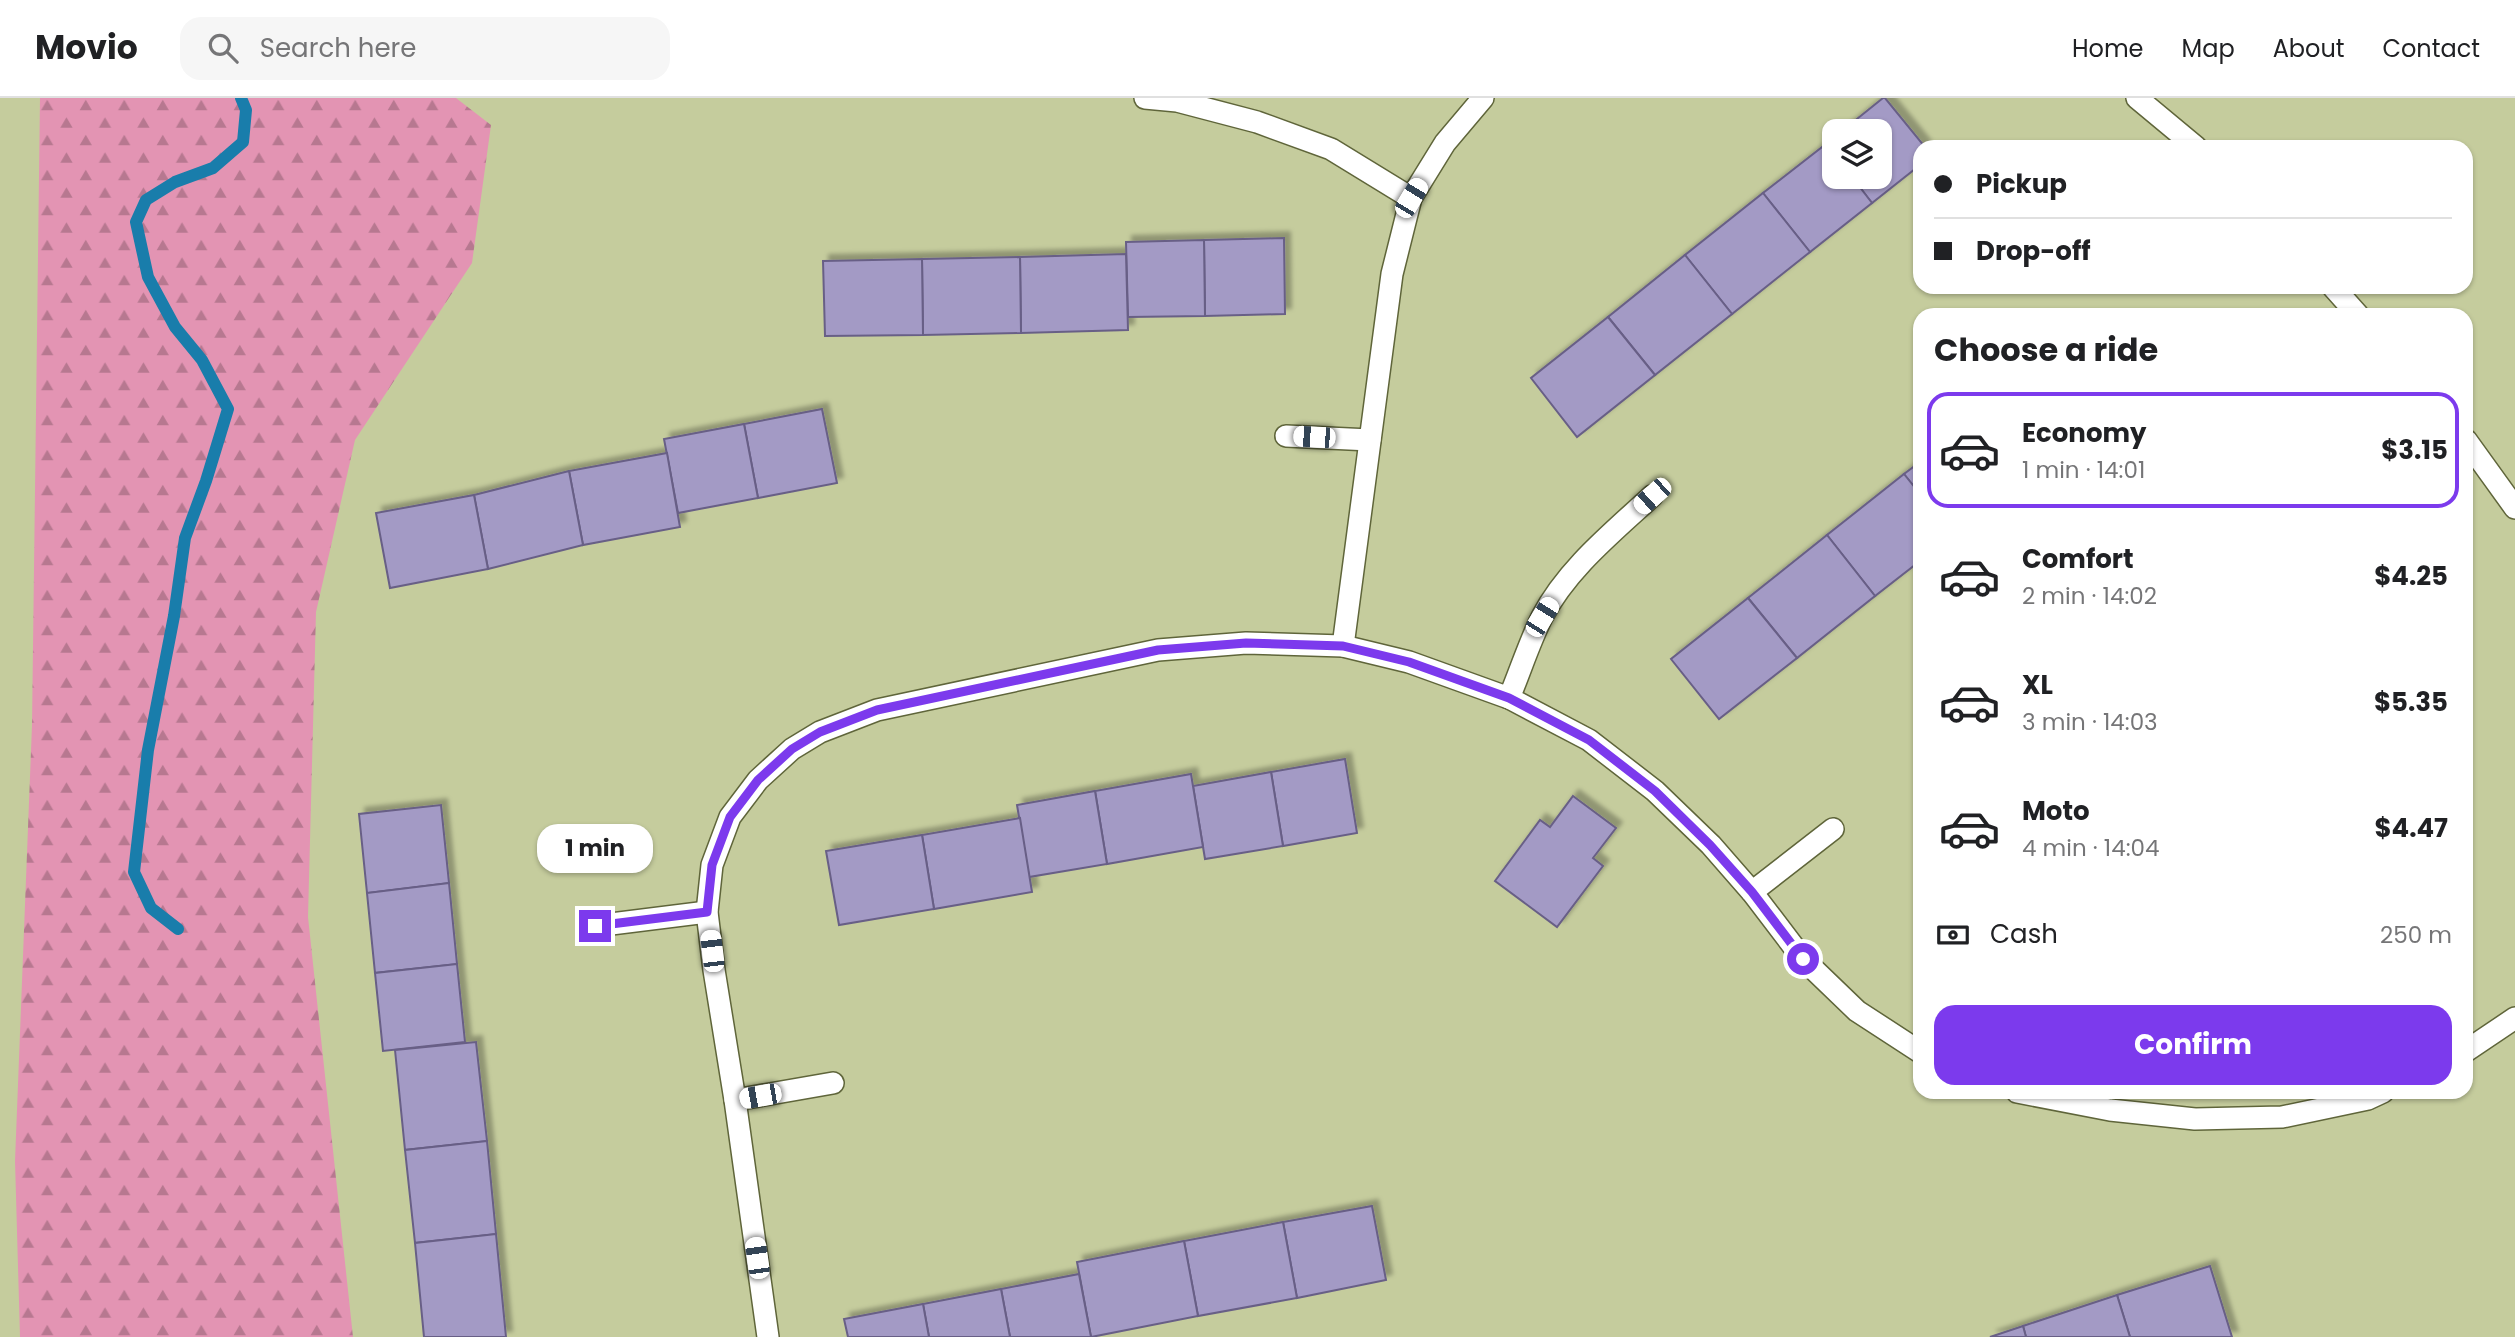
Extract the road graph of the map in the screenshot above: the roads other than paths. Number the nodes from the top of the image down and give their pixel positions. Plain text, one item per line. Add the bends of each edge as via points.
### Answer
1 (1145, 98) edge
2 (1483, 98) edge
3 (2137, 98) edge
4 (2188, 140) edge
5 (1411, 198) junction
6 (2339, 294) edge
7 (2352, 308) edge
8 (1286, 436) dead end
9 (1370, 440) junction
10 (2473, 450) edge
11 (1652, 496) dead end
12 (2515, 508) edge
13 (1343, 646) junction
14 (1509, 698) junction
15 (1833, 829) dead end
16 (1752, 892) junction
17 (707, 912) junction
18 (595, 926) dead end
19 (2515, 1018) edge
20 (2473, 1046) edge
21 (1913, 1047) edge
22 (833, 1083) dead end
23 (2053, 1099) edge
24 (2368, 1099) edge
25 (735, 1100) junction
26 (768, 1337) edge

1 - 5 lane via 1177,101 1257,122 1331,149
2 - 5 lane via 1445,143
3 - 4 lane
5 - 9 lane via 1392,274
6 - 7 lane
8 - 9 lane
9 - 13 lane
10 - 12 lane
11 - 14 lane via 1598,545 1564,584 1542,617
13 - 14 lane via 1409,662
13 - 17 lane via 1246,643 1158,650 877,710 820,732 792,749 758,780 730,817 712,865
14 - 16 lane via 1589,740 1655,791
15 - 16 lane
16 - 21 lane via 1803,959 1857,1011
17 - 18 lane
17 - 25 lane
19 - 20 lane
22 - 25 lane
23 - 24 lane via 2194,1119 2282,1117
25 - 26 lane

